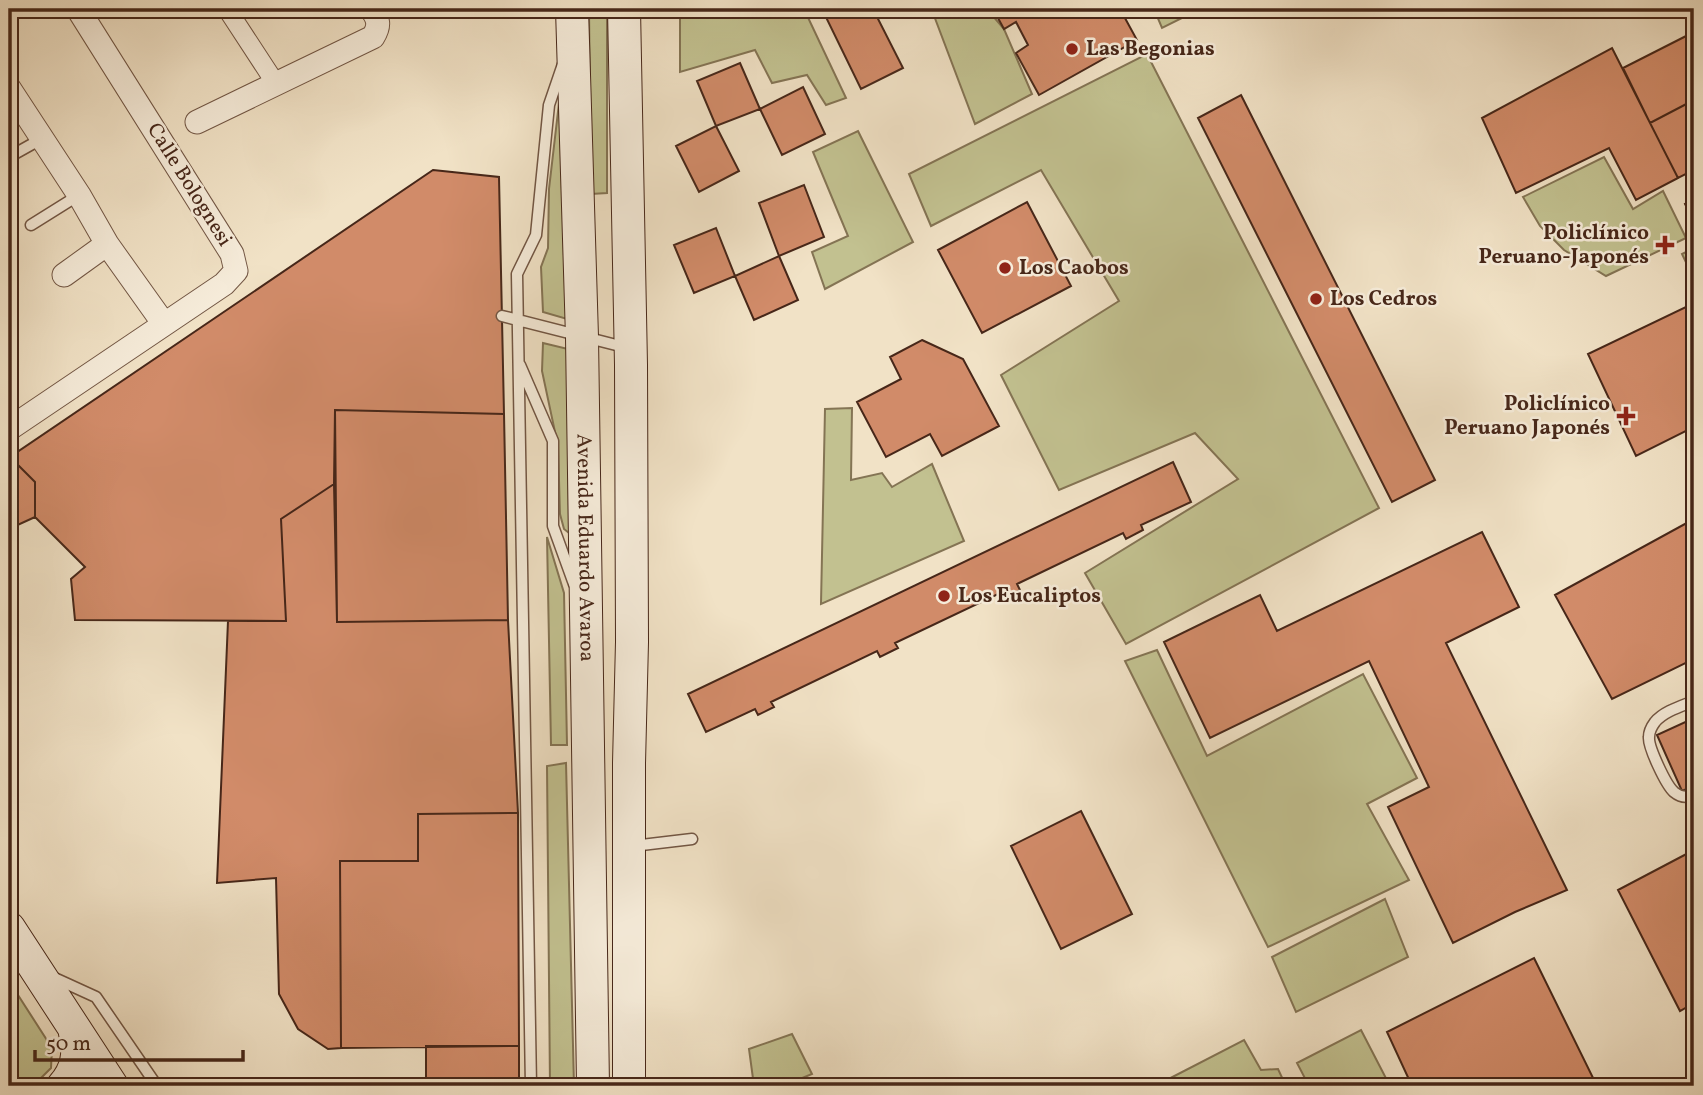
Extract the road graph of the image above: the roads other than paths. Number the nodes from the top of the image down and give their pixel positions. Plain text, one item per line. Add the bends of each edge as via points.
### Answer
1 (78, 9) edge
2 (226, 9) edge
3 (372, 9) edge
4 (442, 9) edge
5 (624, 9) edge
6 (572, 20) edge
7 (276, 83) junction
8 (9, 88) edge
9 (198, 122) dead end
10 (43, 138) junction
11 (9, 157) edge
12 (79, 195) junction
13 (31, 225) dead end
14 (107, 244) junction
15 (64, 275) dead end
16 (502, 316) dead end
17 (517, 318) junction
18 (164, 324) junction
19 (582, 337) junction
20 (631, 348) junction
21 (518, 359) junction
22 (9, 429) edge
23 (586, 616) junction
24 (1694, 701) edge
25 (1694, 795) edge
26 (692, 839) dead end
27 (629, 847) junction
28 (9, 928) edge
29 (36, 969) junction
30 (75, 1033) junction
31 (63, 1086) edge
32 (112, 1086) edge
33 (157, 1086) edge
34 (531, 1086) edge
35 (593, 1086) edge
36 (629, 1086) edge

1 - 18 street, Calle Bolognesi via 232,254 236,271 224,284
2 - 7 street
3 - 7 street via 378,18 373,37
4 - 6 lane
5 - 20 main road
6 - 17 lane via 549,105 536,235 517,274
6 - 19 main road, Avenida Eduardo Avaroa
7 - 9 street
8 - 10 street
10 - 11 lane
10 - 12 street
12 - 13 lane
12 - 14 street
14 - 15 street
14 - 18 street
16 - 17 lane
17 - 19 lane
17 - 21 lane
18 - 22 street, Calle Bolognesi
19 - 20 lane
19 - 23 main road, Avenida Eduardo Avaroa
20 - 27 main road
21 - 23 lane via 553,441 553,526
21 - 34 lane
23 - 35 main road, Avenida Eduardo Avaroa
24 - 25 lane via 1661,716 1649,734 1649,746 1672,791
26 - 27 lane
27 - 36 main road
28 - 29 main road
29 - 30 main road
29 - 33 lane via 96,997
30 - 31 main road via 75,1067
30 - 32 main road

